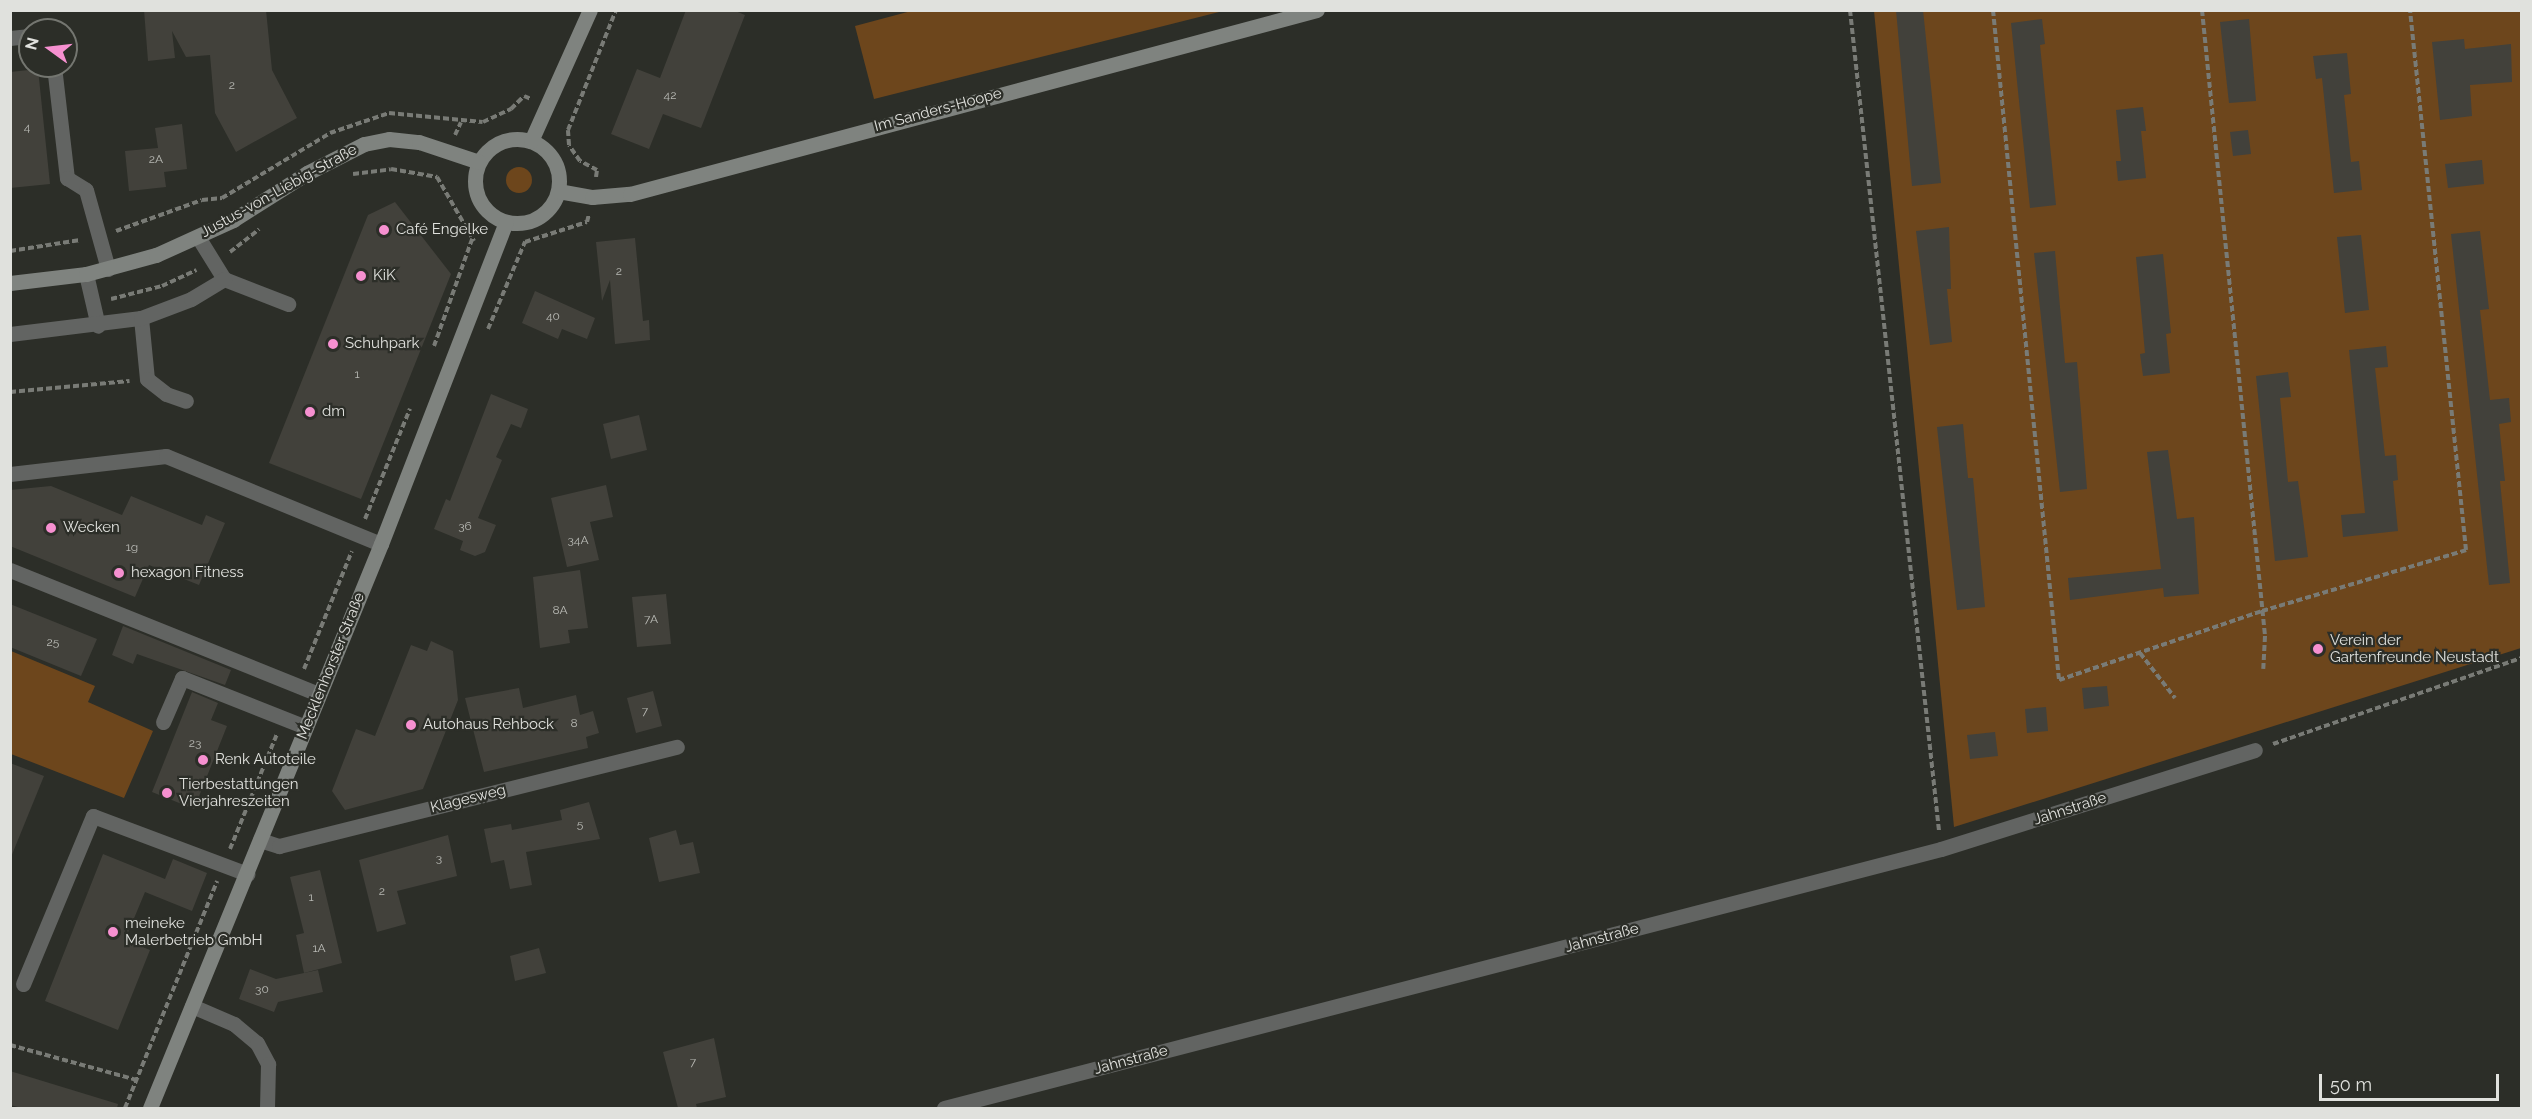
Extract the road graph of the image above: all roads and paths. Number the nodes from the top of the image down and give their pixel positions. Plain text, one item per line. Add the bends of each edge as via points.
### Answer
1 (590, 10) edge
2 (616, 10) edge
3 (1317, 10) edge
4 (1850, 10) edge
5 (1993, 10) edge
6 (2202, 10) edge
7 (2410, 10) edge
8 (55, 78) edge
9 (524, 96) dead end
10 (531, 141) junction
11 (479, 162) junction
12 (437, 177) dead end
13 (558, 191) junction
14 (592, 197) junction
15 (506, 222) junction
16 (98, 237) junction
17 (198, 237) junction
18 (472, 239) dead end
19 (10, 251) edge
20 (108, 269) junction
21 (86, 274) junction
22 (224, 279) junction
23 (10, 283) edge
24 (288, 304) dead end
25 (141, 318) junction
26 (98, 326) junction
27 (10, 334) edge
28 (486, 335) dead end
29 (147, 379) junction
30 (10, 392) edge
31 (186, 401) dead end
32 (10, 474) edge
33 (381, 544) junction
34 (10, 570) edge
35 (2262, 610) junction
36 (2140, 653) junction
37 (2522, 658) edge
38 (2263, 669) dead end
39 (319, 694) junction
40 (2175, 698) dead end
41 (163, 722) dead end
42 (306, 726) junction
43 (677, 747) dead end
44 (2255, 750) joint
45 (260, 840) junction
46 (1941, 849) junction
47 (247, 874) junction
48 (23, 984) dead end
49 (192, 1006) junction
50 (10, 1045) edge
51 (136, 1080) dead end
52 (150, 1108) edge
53 (267, 1108) edge
54 (944, 1108) edge

1 - 10 main road
2 - 14 path via 568,130 569,146 579,161 597,170
3 - 14 main road, Im Sanders-Hoope via 630,194
4 - 46 path
5 - 36 path via 2059,680
6 - 35 path
7 - 35 path via 2466,550
8 - 16 street via 67,178 86,189
9 - 16 path via 510,109 483,122 389,113 330,133 222,198 202,200
10 - 11 main road via 495,144
10 - 13 main road via 545,149 554,162
11 - 15 main road via 475,189 481,202
11 - 17 main road, Justus-von-Liebig-Straße via 419,142 389,139 364,144
12 - 18 path
13 - 14 main road, Im Sanders-Hoope
13 - 15 main road via 541,215 529,221
14 - 28 path via 587,222 525,242
15 - 33 main road, Mecklenhorster Straße
16 - 19 path
16 - 20 street
17 - 20 main road, Justus-von-Liebig-Straße
17 - 22 street
20 - 21 main road, Justus-von-Liebig-Straße
21 - 23 main road, Justus-von-Liebig-Straße
21 - 26 street
22 - 24 street
22 - 25 street via 191,299
25 - 26 street
25 - 29 street
26 - 27 street
29 - 30 path
29 - 31 street via 166,394
32 - 33 street via 166,456
33 - 39 main road, Mecklenhorster Straße
34 - 39 street
35 - 36 path
35 - 38 path
36 - 40 path
37 - 44 path
39 - 42 main road, Mecklenhorster Straße
41 - 42 street via 182,678
42 - 45 main road, Mecklenhorster Straße
43 - 45 street, Klagesweg via 279,846
44 - 46 street, Jahnstraße
45 - 47 main road, Mecklenhorster Straße
46 - 54 street, Jahnstraße
47 - 48 street via 93,816
47 - 49 main road, Mecklenhorster Straße
49 - 52 main road, Mecklenhorster Straße
49 - 53 street via 234,1024 257,1043 268,1064
50 - 51 path

